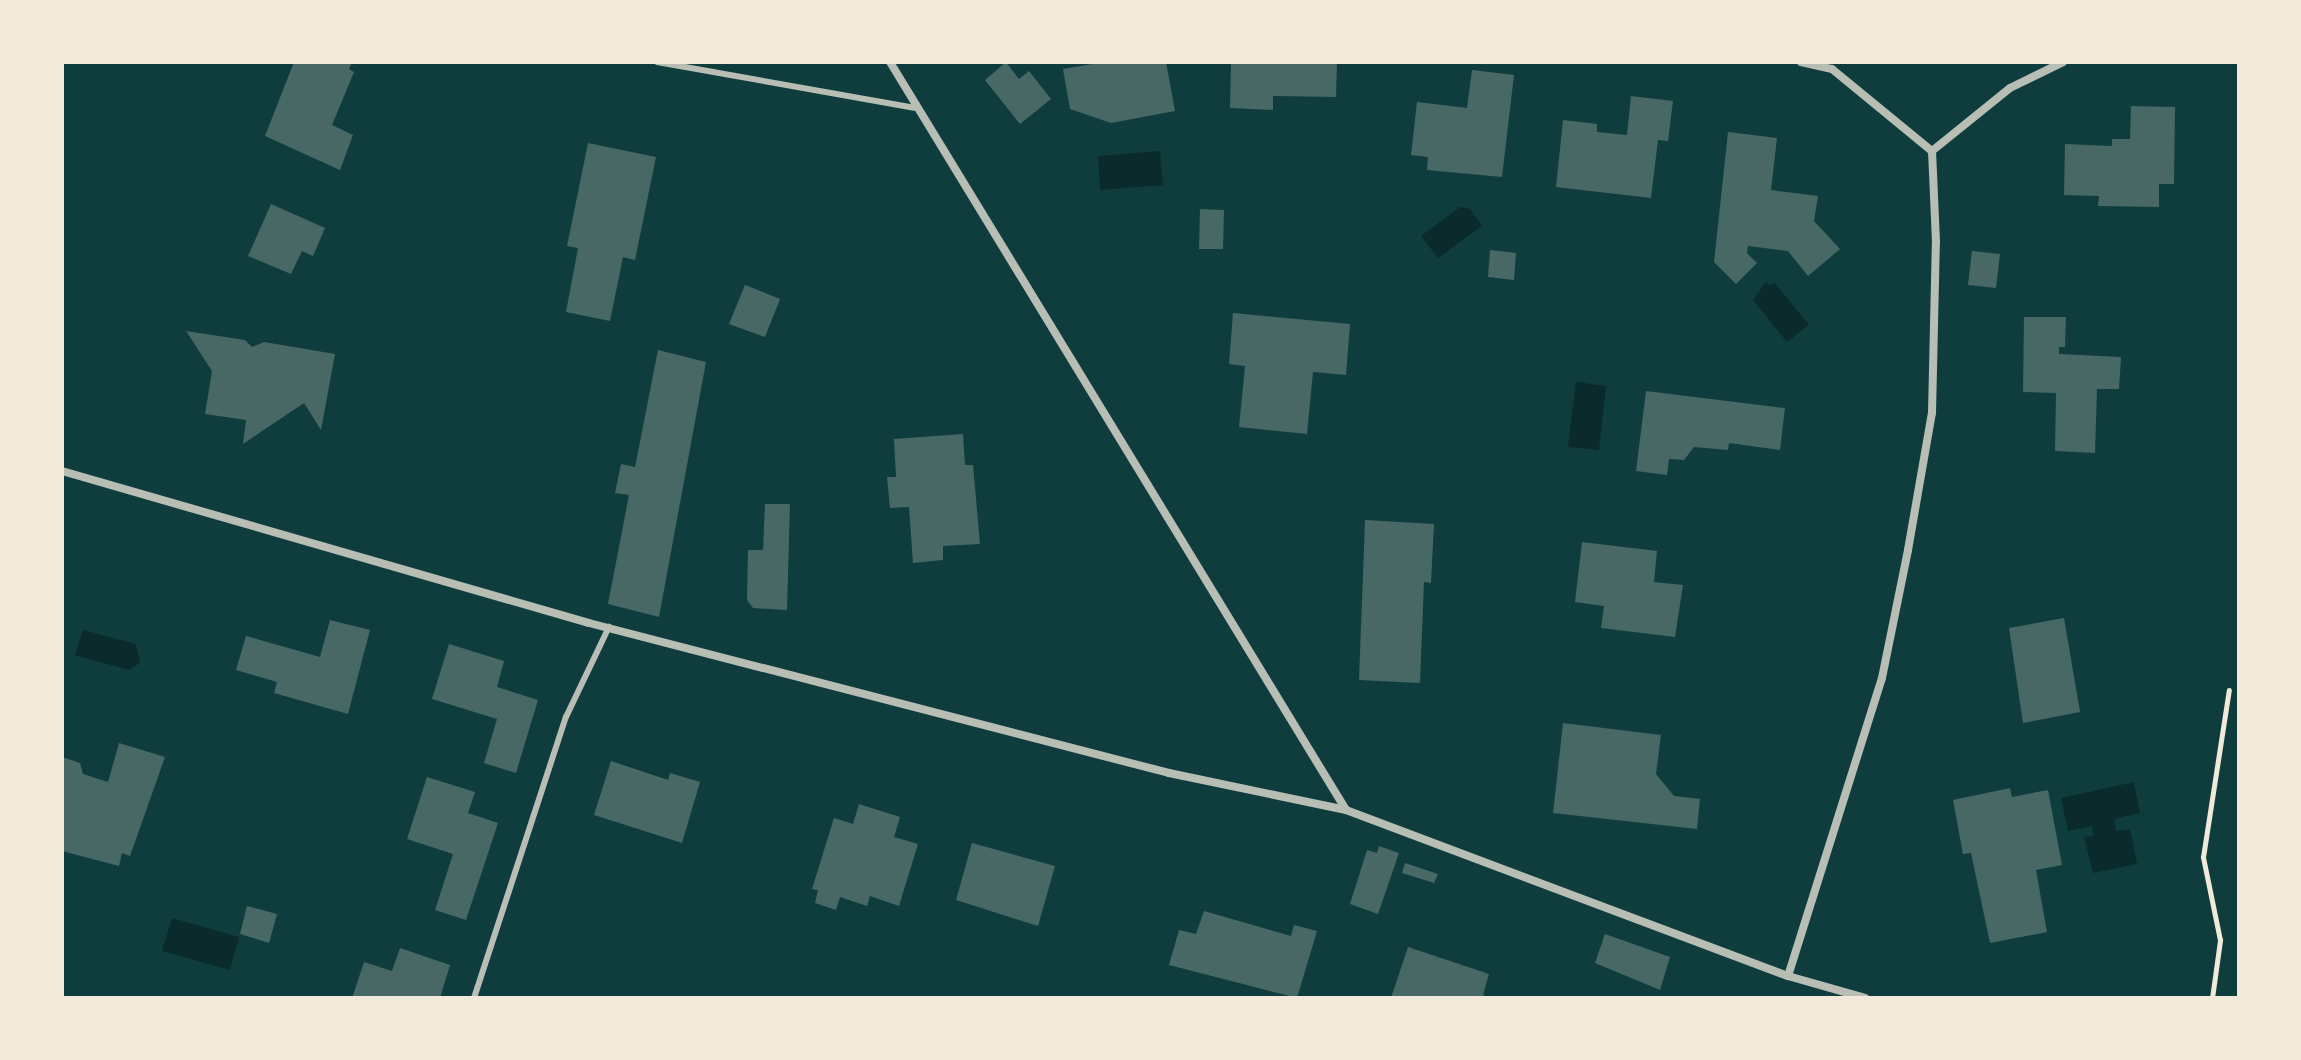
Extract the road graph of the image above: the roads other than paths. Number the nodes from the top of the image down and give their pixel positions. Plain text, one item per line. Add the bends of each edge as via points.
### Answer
1 (657, 62) edge
2 (890, 62) edge
3 (1801, 62) edge
4 (2063, 62) edge
5 (914, 108) junction
6 (1932, 151) junction
7 (62, 471) edge
8 (609, 627) junction
9 (1346, 810) junction
10 (1788, 976) junction
11 (474, 998) edge
12 (1865, 998) edge

1 - 5 lane
2 - 5 street
3 - 6 street via 1832,69
4 - 6 street via 2010,88
5 - 9 street
6 - 10 street via 1936,258 1927,443 1882,678
7 - 8 street
8 - 9 street via 1169,773
8 - 11 lane via 566,717
9 - 10 street
10 - 12 street

